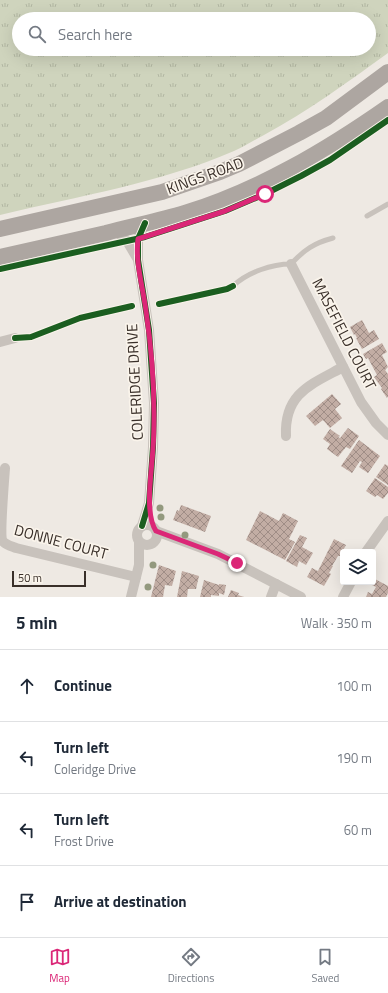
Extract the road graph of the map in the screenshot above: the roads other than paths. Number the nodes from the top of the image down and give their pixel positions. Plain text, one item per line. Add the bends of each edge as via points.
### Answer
1 (388, 72) edge
2 (388, 107) edge
3 (388, 204) edge
4 (367, 216) dead end
5 (145, 223) junction
6 (0, 229) edge
7 (115, 230) junction
8 (333, 238) dead end
9 (0, 257) edge
10 (138, 260) junction
11 (292, 264) junction
12 (233, 286) dead end
13 (15, 338) dead end
14 (0, 342) edge
15 (343, 367) junction
16 (388, 435) edge
17 (286, 436) dead end
18 (5, 468) dead end
19 (149, 503) junction
20 (388, 521) edge
21 (142, 526) junction
22 (155, 529) junction
23 (178, 540) junction
24 (139, 542) junction
25 (152, 544) junction
26 (368, 549) edge
27 (139, 565) junction
28 (136, 577) junction
29 (276, 584) junction
30 (349, 585) edge
31 (131, 597) edge
32 (271, 597) edge
33 (301, 597) edge
34 (343, 597) edge

1 - 6 main road, KINGS ROAD via 331,114 299,133 220,172 162,192
2 - 5 main road, KINGS ROAD via 325,149 258,184 185,213
3 - 4 lane
5 - 7 main road, KINGS ROAD
5 - 10 street, COLERIDGE DRIVE via 138,239
7 - 9 main road, KINGS ROAD
7 - 10 street, COLERIDGE DRIVE via 127,241
8 - 11 lane via 308,248
10 - 19 street, COLERIDGE DRIVE via 153,375 153,447
11 - 12 lane via 272,266 242,278
11 - 15 street, MASEFIELD COURT
13 - 14 street
15 - 16 street, MASEFIELD COURT via 361,402
15 - 17 street via 309,385 298,394 288,416
18 - 28 street, DONNE COURT via 0,535 8,545
19 - 21 street, COLERIDGE DRIVE
19 - 22 street, COLERIDGE DRIVE
20 - 26 street
21 - 22 street via 148,525
21 - 24 street via 137,532
22 - 23 street
22 - 25 street via 157,537
23 - 25 street
23 - 29 street via 218,554
24 - 25 street via 144,546
24 - 27 street
25 - 27 street
27 - 28 street
28 - 31 street
29 - 32 street
29 - 33 street
30 - 34 street

